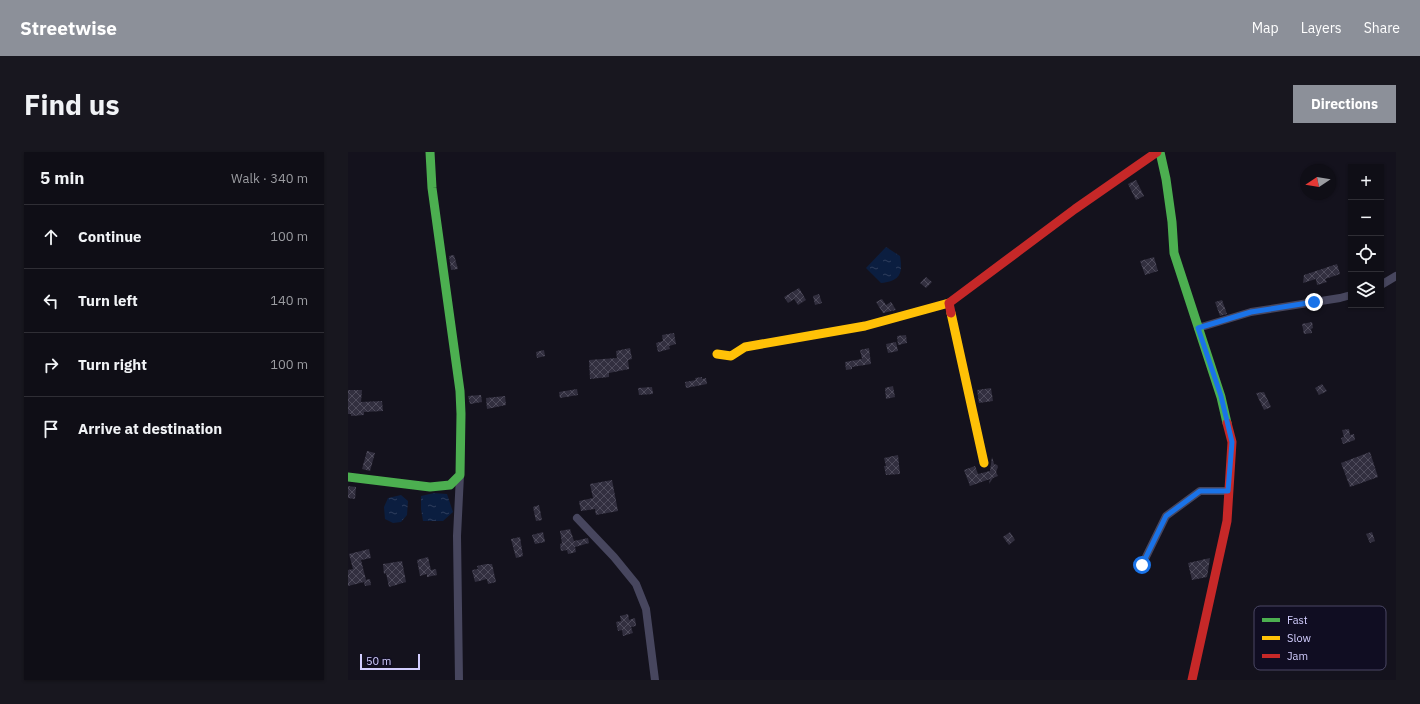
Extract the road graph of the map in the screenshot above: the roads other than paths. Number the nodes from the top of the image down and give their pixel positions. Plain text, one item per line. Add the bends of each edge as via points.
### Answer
1 (430, 152) edge
2 (1159, 152) edge
3 (1396, 276) edge
4 (1384, 282) edge
5 (1348, 296) edge
6 (948, 303) junction
7 (1198, 328) junction
8 (717, 354) dead end
9 (984, 463) dead end
10 (460, 475) junction
11 (348, 477) edge
12 (1228, 491) junction
13 (576, 518) dead end
14 (1142, 565) dead end
15 (459, 680) edge
16 (655, 680) edge
17 (1192, 680) edge

1 - 10 street via 432,188 460,391
2 - 6 street via 1075,209
2 - 7 street via 1168,193 1174,253
3 - 4 street
5 - 7 street via 1251,312
6 - 8 street via 865,326 745,347 731,356
6 - 9 street
7 - 12 street via 1221,396 1232,442
10 - 11 street via 450,484 430,487
10 - 15 street via 457,536
12 - 14 street via 1200,491 1166,516
12 - 17 street via 1227,522
13 - 16 street via 636,584 646,609

